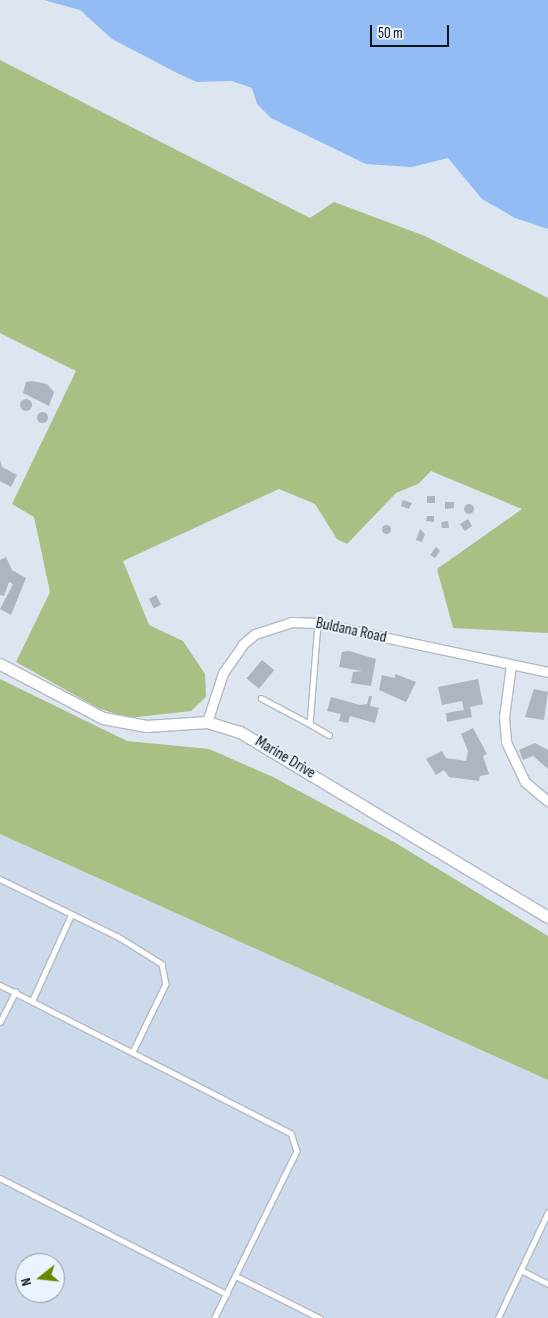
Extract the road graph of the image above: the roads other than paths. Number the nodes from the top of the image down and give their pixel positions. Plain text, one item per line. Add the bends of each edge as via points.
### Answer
1 (318, 623) junction
2 (0, 664) edge
3 (511, 665) junction
4 (548, 672) edge
5 (261, 698) dead end
6 (207, 722) junction
7 (310, 724) junction
8 (329, 734) dead end
9 (548, 801) edge
10 (0, 879) edge
11 (71, 915) junction
12 (548, 917) edge
13 (0, 984) edge
14 (15, 992) junction
15 (32, 1001) junction
16 (0, 1022) edge
17 (133, 1052) junction
18 (0, 1178) edge
19 (548, 1212) edge
20 (521, 1270) junction
21 (238, 1277) junction
22 (548, 1284) edge
23 (227, 1294) junction
24 (215, 1318) edge
25 (320, 1318) edge
26 (498, 1318) edge

1 - 3 street, Buldana Road
1 - 6 street, Buldana Road via 273,626 243,644 222,673
1 - 7 lane
2 - 6 street, Marine Drive via 103,718 124,724
3 - 4 street, Buldana Road
3 - 9 street via 504,717 506,742 525,782
5 - 7 lane
6 - 12 street, Marine Drive via 264,745
7 - 8 lane
10 - 11 lane
11 - 15 lane
11 - 17 lane via 158,958 167,973 166,984
13 - 14 lane
14 - 15 lane
14 - 16 lane
15 - 17 lane
17 - 21 lane via 284,1126 296,1141 297,1151
18 - 23 lane
19 - 20 lane
20 - 22 lane
20 - 26 lane
21 - 23 lane
21 - 25 lane
23 - 24 lane

